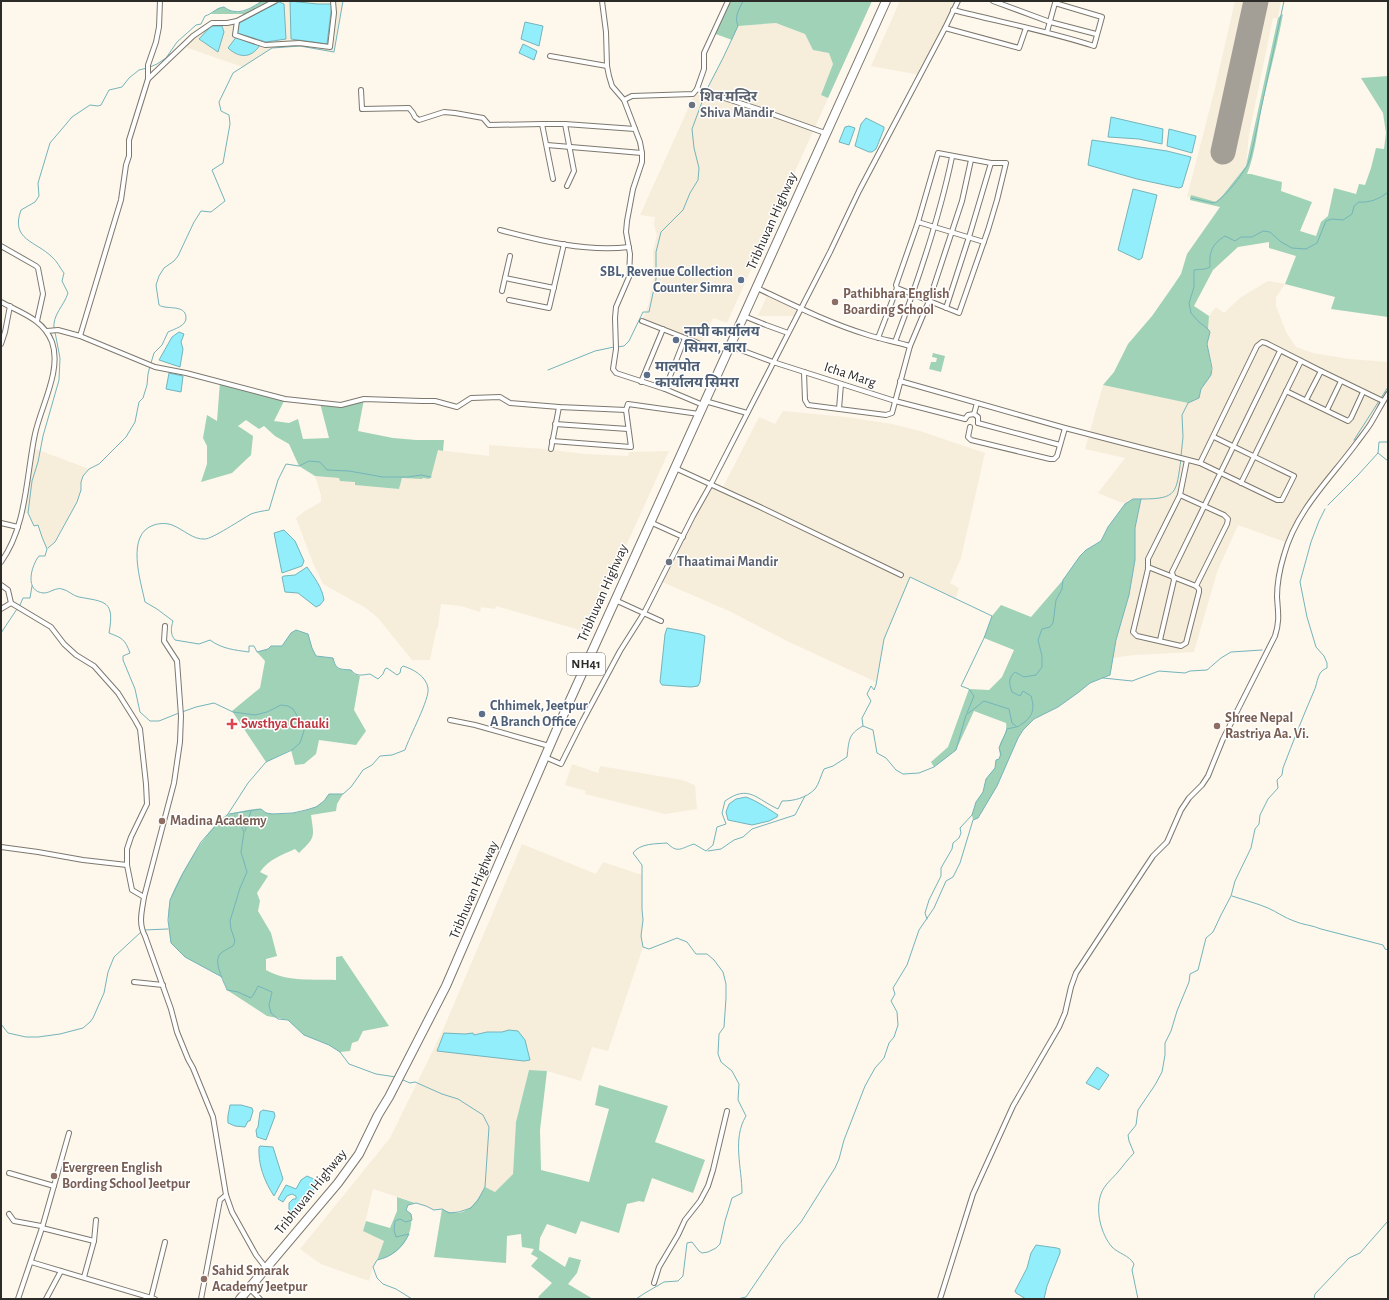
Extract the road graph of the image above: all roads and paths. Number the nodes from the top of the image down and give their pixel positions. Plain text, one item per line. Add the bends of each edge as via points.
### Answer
1 (160, 1) edge
2 (275, 1) edge
3 (333, 1) edge
4 (602, 1) edge
5 (728, 1) edge
6 (886, 1) edge
7 (958, 1) edge
8 (993, 1) edge
9 (953, 10) junction
10 (237, 21) junction
11 (1050, 22) junction
12 (945, 28) junction
13 (1026, 28) junction
14 (1047, 32) junction
15 (1096, 34) junction
16 (550, 56) dead end
17 (607, 66) junction
18 (148, 79) junction
19 (697, 89) junction
20 (361, 90) dead end
21 (624, 100) junction
22 (542, 124) junction
23 (565, 124) junction
24 (635, 129) junction
25 (825, 133) junction
26 (547, 145) junction
27 (569, 147) junction
28 (642, 153) junction
29 (952, 156) junction
30 (971, 160) junction
31 (992, 163) junction
32 (553, 179) dead end
33 (567, 186) dead end
34 (918, 222) junction
35 (934, 227) junction
36 (500, 230) dead end
37 (952, 232) junction
38 (969, 238) junction
39 (984, 242) junction
40 (564, 244) junction
41 (1, 246) edge
42 (629, 248) junction
43 (510, 256) dead end
44 (505, 278) junction
45 (554, 288) junction
46 (757, 288) junction
47 (897, 288) junction
48 (502, 291) dead end
49 (913, 294) junction
50 (509, 300) dead end
51 (929, 301) junction
52 (1, 302) edge
53 (10, 306) junction
54 (946, 308) junction
55 (801, 310) junction
56 (744, 316) junction
57 (37, 321) junction
58 (642, 321) dead end
59 (662, 329) junction
60 (49, 331) junction
61 (788, 333) junction
62 (80, 336) junction
63 (685, 338) junction
64 (878, 338) junction
65 (895, 342) junction
66 (698, 343) dead end
67 (1, 344) edge
68 (730, 346) junction
69 (910, 346) junction
70 (1280, 351) junction
71 (1300, 361) junction
72 (773, 362) junction
73 (1321, 371) junction
74 (804, 372) junction
75 (900, 381) junction
76 (1341, 381) junction
77 (641, 382) junction
78 (841, 384) junction
79 (664, 389) junction
80 (1286, 391) junction
81 (1363, 392) junction
82 (1388, 394) edge
83 (1306, 400) junction
84 (1381, 400) junction
85 (895, 401) junction
86 (976, 402) junction
87 (704, 403) junction
88 (559, 407) junction
89 (839, 409) junction
90 (626, 410) junction
91 (1327, 410) junction
92 (747, 413) junction
93 (699, 414) junction
94 (974, 414) junction
95 (965, 419) junction
96 (978, 423) junction
97 (555, 424) junction
98 (970, 427) junction
99 (1065, 428) junction
100 (628, 429) junction
101 (1214, 437) junction
102 (552, 441) junction
103 (1060, 445) junction
104 (1234, 446) junction
105 (551, 449) dead end
106 (1254, 455) junction
107 (1185, 459) junction
108 (1200, 463) junction
109 (675, 468) junction
110 (1220, 473) junction
111 (1241, 482) junction
112 (711, 484) junction
113 (1180, 495) junction
114 (1204, 507) junction
115 (650, 522) junction
116 (1, 523) edge
117 (18, 527) junction
118 (683, 537) junction
119 (1, 562) edge
120 (1148, 567) junction
121 (901, 575) dead end
122 (1172, 575) junction
123 (1, 585) edge
124 (1196, 586) junction
125 (615, 600) junction
126 (11, 603) junction
127 (1, 609) edge
128 (644, 613) junction
129 (661, 621) dead end
130 (165, 626) dead end
131 (1160, 640) junction
132 (450, 720) dead end
133 (549, 746) junction
134 (544, 757) junction
135 (1, 847) edge
136 (126, 865) junction
137 (144, 897) junction
138 (134, 982) dead end
139 (163, 985) junction
140 (727, 1111) dead end
141 (69, 1133) dead end
142 (10, 1173) dead end
143 (54, 1186) junction
144 (226, 1195) junction
145 (9, 1214) dead end
146 (96, 1220) dead end
147 (42, 1228) junction
148 (94, 1241) junction
149 (165, 1242) dead end
150 (31, 1262) junction
151 (266, 1268) junction
152 (61, 1271) junction
153 (84, 1277) junction
154 (654, 1283) dead end
155 (250, 1288) junction
156 (153, 1298) edge
157 (18, 1299) edge
158 (46, 1299) edge
159 (201, 1299) edge
160 (240, 1299) edge
161 (260, 1299) edge
162 (940, 1299) edge

1 - 18 street via 159,27 148,65
2 - 10 street
3 - 10 street via 330,47 299,43 265,45 235,34
4 - 17 street
5 - 19 street via 704,53 704,69
6 - 25 highway, Tribhuvan Highway / NH41
7 - 9 street
8 - 11 street
9 - 12 street
9 - 13 street
10 - 18 street via 212,23 192,36
11 - 14 street
11 - 15 street
11 - 15 street via 1055,3 1102,16
12 - 13 street via 1019,48
12 - 55 street via 852,205
13 - 14 street
14 - 15 street via 1094,46
16 - 17 street
17 - 21 street via 612,86
18 - 62 street via 129,140 129,156 121,200
19 - 21 street via 693,94 632,96
19 - 25 street
20 - 22 street via 362,109 409,108 420,120 444,112 456,112 483,118 488,125
21 - 24 street
22 - 23 street
22 - 26 street
23 - 24 street
23 - 27 street
24 - 28 street
25 - 46 highway, Tribhuvan Highway / NH41
26 - 27 street
26 - 32 street
27 - 28 street
27 - 33 street via 574,171
28 - 42 street via 627,221
29 - 30 street
29 - 34 street via 938,153
29 - 35 street via 945,192
30 - 31 street
30 - 37 street
31 - 38 street
31 - 39 street via 1006,163 1006,166
34 - 35 street
34 - 47 street
35 - 37 street
35 - 49 street
36 - 40 street via 527,238
37 - 38 street
37 - 51 street
38 - 39 street
38 - 54 street
39 - 54 street via 960,313
40 - 42 street via 603,250
40 - 45 street
41 - 57 street via 38,268 43,294
42 - 77 street via 629,277 616,307 613,369 616,373
43 - 44 street
44 - 45 street
44 - 48 street
45 - 50 street via 549,308
46 - 55 street
46 - 56 highway, Tribhuvan Highway / NH41
47 - 49 street
47 - 64 street
49 - 51 street
49 - 65 street
51 - 54 street
51 - 69 street
52 - 53 street
53 - 57 street
53 - 67 street
55 - 61 street
55 - 64 street
56 - 61 street
56 - 68 highway, Tribhuvan Highway / NH41
57 - 60 street
58 - 59 street
59 - 63 street
59 - 77 street
60 - 62 street via 58,330
60 - 117 street via 53,344 53,372 50,390 35,434
61 - 72 street
62 - 88 street via 143,363 285,399 341,405 364,399 435,402 457,407 471,398 500,397 510,403
63 - 66 street
63 - 79 street
64 - 65 street
65 - 69 street
68 - 72 street, Icha Marg
68 - 87 highway, Tribhuvan Highway / NH41
69 - 75 street
70 - 71 street
70 - 101 street via 1262,342 1257,346
70 - 104 street
71 - 73 street
71 - 80 street
72 - 74 street, Icha Marg
72 - 92 street
73 - 76 street
73 - 83 street
74 - 78 street, Icha Marg
74 - 89 street via 806,403 811,406
75 - 85 street
75 - 86 street
76 - 81 street
76 - 91 street
77 - 79 street
78 - 85 street, Icha Marg
78 - 89 street
79 - 87 street
80 - 83 street
80 - 106 street
81 - 84 street
81 - 91 street via 1348,421
82 - 84 street
83 - 91 street
84 - 162 street via 1371,423 1299,519 1284,555 1279,578 1279,624 1275,636 1223,739 1208,776 1185,804 1167,842 1153,856 1076,973 1059,1027 1013,1106 973,1194
85 - 89 street via 893,411 888,415
85 - 95 street, Icha Marg
86 - 94 street
86 - 99 street
87 - 92 street
87 - 93 highway, Tribhuvan Highway / NH41
88 - 90 street
88 - 97 street
90 - 93 street via 628,404
90 - 100 street
92 - 112 street
93 - 109 highway, Tribhuvan Highway / NH41
94 - 95 street via 968,415
94 - 96 street via 978,416
95 - 98 street
96 - 98 street via 975,427
96 - 103 street
97 - 100 street
97 - 102 street
98 - 103 street via 968,437 971,440 1050,459 1057,456
99 - 103 street
99 - 107 street
100 - 102 street via 631,447
101 - 104 street
101 - 108 street
102 - 105 street
104 - 106 street
104 - 110 street
106 - 111 street
106 - 111 street via 1294,476 1282,500
107 - 108 street
107 - 113 street
108 - 110 street
109 - 112 street
109 - 115 highway, Tribhuvan Highway / NH41
110 - 111 street
110 - 114 street
112 - 118 street
112 - 121 street
113 - 114 street
113 - 120 street via 1148,559
114 - 122 street
114 - 124 street via 1224,515 1228,521
115 - 118 street
115 - 125 highway, Tribhuvan Highway / NH41
116 - 117 street
117 - 119 street
118 - 128 street
120 - 122 street
120 - 131 street via 1134,632 1137,636
122 - 124 street
122 - 131 street via 1174,580
123 - 126 street via 8,590
124 - 131 street via 1199,592 1186,643 1181,646
125 - 128 street
125 - 133 highway, Tribhuvan Highway / NH41
126 - 127 street
126 - 136 street via 51,627 76,655 94,666 118,693 140,729 147,804 131,837
128 - 129 street
128 - 134 street via 602,684 561,764
130 - 137 street via 164,641 177,661 180,742 174,783
132 - 133 street
133 - 134 highway, Tribhuvan Highway / NH41
134 - 151 highway, Tribhuvan Highway / NH41 via 446,986 359,1154 338,1183
135 - 136 street
136 - 137 street via 132,890
137 - 139 street via 141,929
138 - 139 street
139 - 144 street via 177,1032 213,1117
140 - 154 street via 708,1186 685,1220 659,1267
141 - 143 street
142 - 143 street
143 - 147 street
144 - 151 street via 232,1212
144 - 159 street via 220,1200
145 - 147 street via 14,1221
146 - 148 street
147 - 148 street
147 - 150 street
148 - 153 street
149 - 156 street
150 - 152 street
150 - 157 street
151 - 155 highway, Tribhuvan Highway / NH41
152 - 153 street
152 - 158 street
153 - 156 street
155 - 160 highway, Tribhuvan Highway / NH41
155 - 161 street

